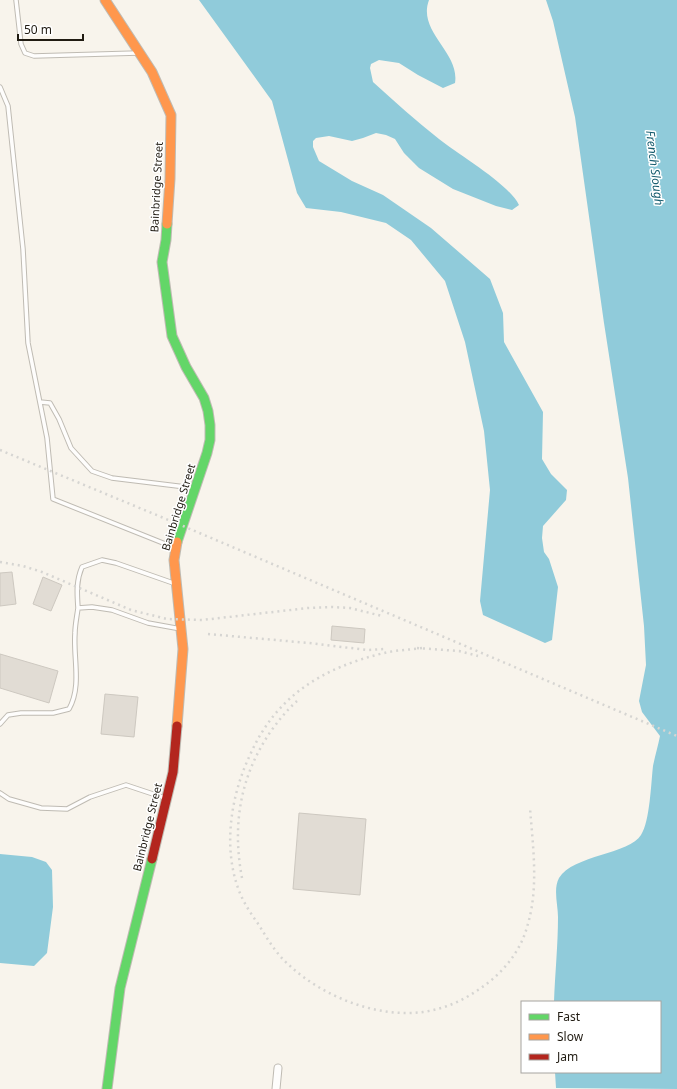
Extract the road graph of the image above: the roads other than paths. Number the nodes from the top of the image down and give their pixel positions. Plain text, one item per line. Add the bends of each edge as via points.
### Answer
1 (16, 0) edge
2 (105, 0) edge
3 (139, 53) junction
4 (0, 87) edge
5 (40, 402) junction
6 (196, 488) junction
7 (175, 548) junction
8 (177, 584) junction
9 (78, 608) junction
10 (182, 630) junction
11 (0, 724) edge
12 (0, 793) edge
13 (166, 799) junction
14 (278, 1068) dead end
15 (106, 1089) edge
16 (276, 1089) edge

1 - 3 lane via 21,44 25,53 34,56
2 - 3 street, Bainbridge Street
3 - 6 street, Bainbridge Street via 152,72 171,115 170,179 162,262 172,336 204,398 208,411 210,440
4 - 5 lane via 8,106 23,249 28,343
5 - 6 lane via 50,403 60,419 70,448 92,471 112,478
5 - 7 lane via 47,438 53,499
6 - 7 street, Bainbridge Street
7 - 8 street, Bainbridge Street
8 - 9 lane via 102,560 82,567 77,586
8 - 10 street, Bainbridge Street
9 - 10 lane via 112,610 148,623
9 - 11 lane via 74,633 77,673 74,700 69,709 53,714 8,715
10 - 13 street, Bainbridge Street via 174,764
12 - 13 lane via 9,799 41,808 67,809 90,797 126,785
13 - 15 street, Bainbridge Street via 120,988
14 - 16 street

